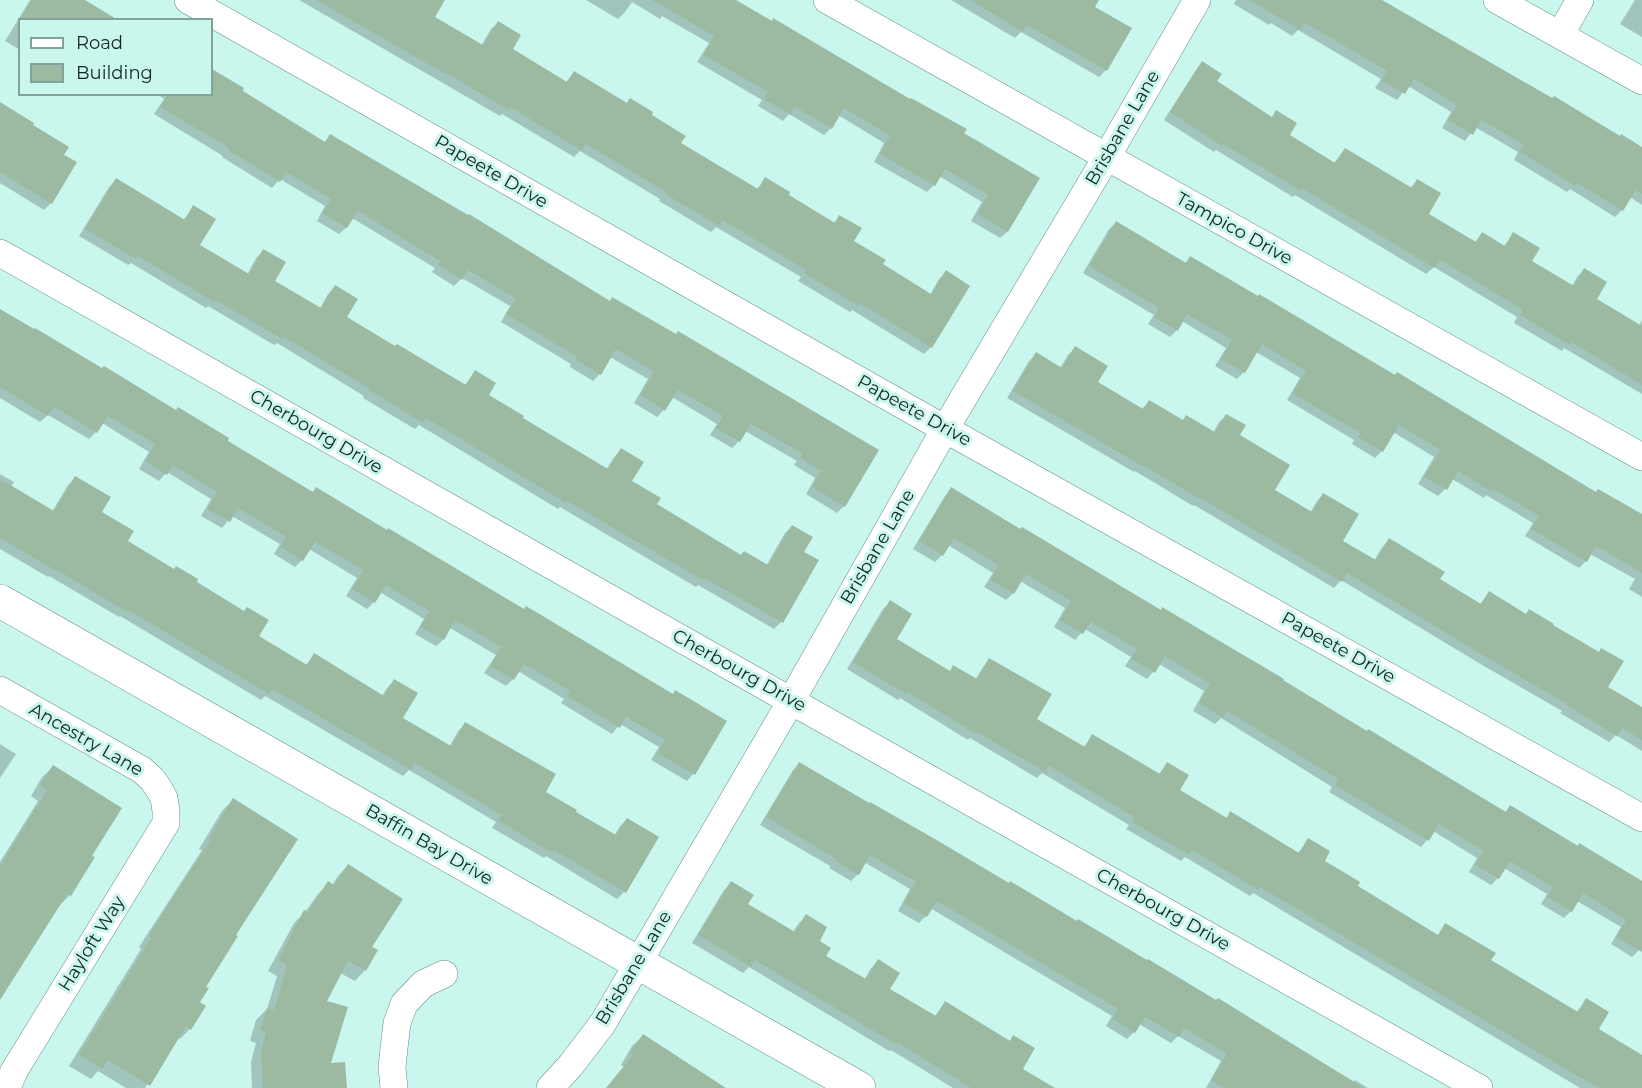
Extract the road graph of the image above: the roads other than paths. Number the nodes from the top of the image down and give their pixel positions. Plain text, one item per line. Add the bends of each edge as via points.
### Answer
1 (188, 0) edge
2 (827, 0) edge
3 (1197, 0) edge
4 (1497, 0) edge
5 (1580, 0) edge
6 (1560, 35) junction
7 (1642, 81) edge
8 (1106, 158) junction
9 (0, 253) edge
10 (945, 429) junction
11 (1642, 457) edge
12 (0, 601) edge
13 (0, 690) edge
14 (791, 701) junction
15 (164, 798) joint
16 (1642, 818) edge
17 (638, 963) junction
18 (444, 974) dead end
19 (7, 1088) edge
20 (394, 1088) edge
21 (550, 1088) edge
22 (859, 1088) edge
23 (1479, 1088) edge

1 - 10 street, Papeete Drive
2 - 8 street, Tampico Drive
3 - 8 street, Brisbane Lane
4 - 6 street
5 - 6 street
6 - 7 street
8 - 10 street, Brisbane Lane
8 - 11 street, Tampico Drive
9 - 14 street, Cherbourg Drive
10 - 14 street, Brisbane Lane
10 - 16 street, Papeete Drive
12 - 17 street, Baffin Bay Drive
13 - 15 street, Ancestry Lane via 142,770
14 - 17 street, Brisbane Lane
14 - 23 street, Cherbourg Drive
15 - 19 street, Hayloft Way via 166,823
17 - 21 street, Brisbane Lane via 603,1023
17 - 22 street, Baffin Bay Drive
18 - 20 street via 423,984 404,1004 394,1048

